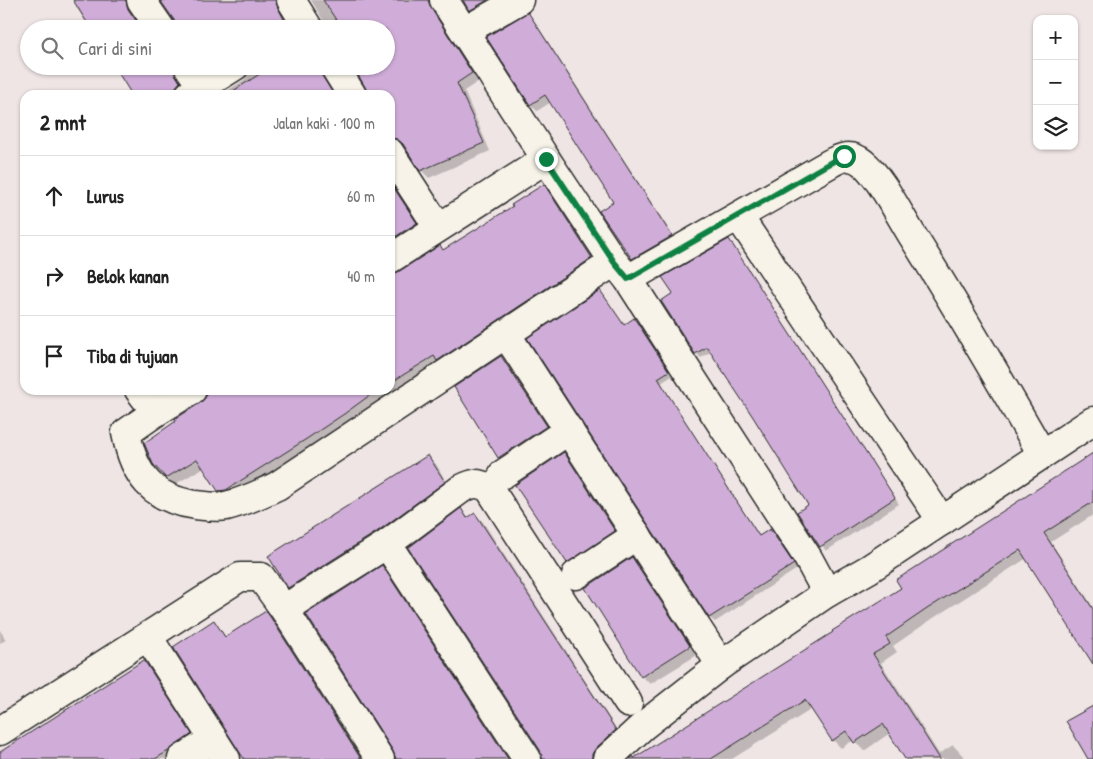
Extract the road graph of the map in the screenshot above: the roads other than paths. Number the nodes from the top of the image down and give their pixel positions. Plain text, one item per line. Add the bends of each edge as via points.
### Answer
1 (141, 0) edge
2 (444, 0) edge
3 (519, 0) edge
4 (155, 20) edge
5 (464, 31) junction
6 (213, 75) edge
7 (340, 75) edge
8 (193, 83) edge
9 (349, 90) edge
10 (546, 159) junction
11 (395, 161) edge
12 (739, 217) junction
13 (438, 227) junction
14 (395, 256) edge
15 (621, 271) junction
16 (506, 334) junction
17 (143, 395) edge
18 (184, 395) edge
19 (156, 412) junction
20 (1093, 421) edge
21 (569, 430) junction
22 (1042, 454) junction
23 (503, 474) dead end
24 (942, 521) junction
25 (637, 535) junction
26 (387, 544) junction
27 (576, 575) dead end
28 (827, 593) junction
29 (284, 609) junction
30 (148, 638) junction
31 (721, 665) junction
32 (628, 703) dead end
33 (0, 731) edge
34 (219, 749) edge
35 (182, 759) edge
36 (380, 759) edge
37 (527, 759) edge
38 (606, 759) edge

1 - 4 street
2 - 5 street
3 - 5 street
5 - 10 street
6 - 8 street
7 - 9 street
10 - 13 street
10 - 15 street
11 - 13 street
12 - 15 street
12 - 22 street via 839,158 853,157 864,164 954,304
12 - 24 street
13 - 14 street
15 - 16 street
15 - 28 street via 808,558
16 - 19 street via 276,486 224,507 188,504 149,486 136,467 126,433
16 - 21 street
17 - 19 street
18 - 19 street
20 - 22 street
21 - 23 street
21 - 25 street
22 - 24 street
24 - 28 street via 869,570
25 - 27 street
25 - 31 street
26 - 29 street
26 - 32 street via 461,489 479,483 489,488
26 - 37 street
28 - 31 street
29 - 30 street via 261,577 240,577
29 - 36 street
30 - 33 street
30 - 34 street
31 - 38 street
34 - 35 street

